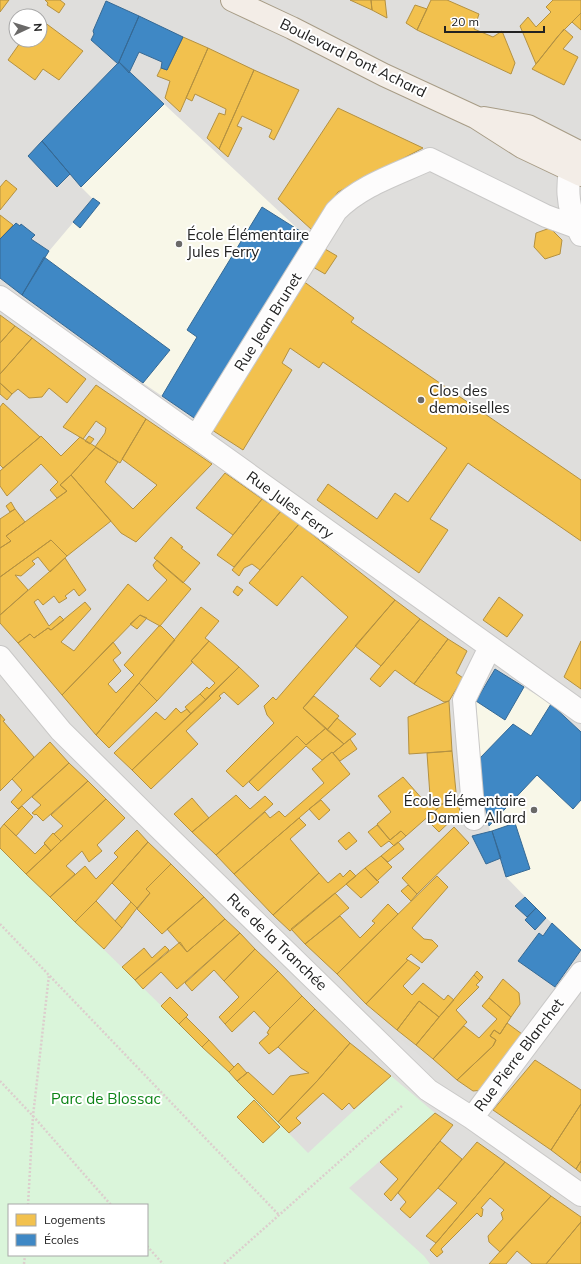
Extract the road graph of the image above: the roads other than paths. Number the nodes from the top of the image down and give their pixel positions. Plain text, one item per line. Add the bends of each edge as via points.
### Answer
1 (232, 0) edge
2 (577, 162) edge
3 (579, 231) edge
4 (0, 297) edge
5 (196, 437) junction
6 (490, 647) junction
7 (0, 657) edge
8 (581, 712) edge
9 (474, 819) dead end
10 (581, 973) edge
11 (472, 1118) junction
12 (581, 1195) edge

1 - 2 main road, Boulevard Pont Achard via 475,117 528,126
2 - 3 street via 568,182 568,194 572,217
3 - 5 street, Rue Jean Brunet via 430,159 362,191 336,211
4 - 5 street, Rue Jules Ferry
5 - 6 street, Rue Jules Ferry
6 - 8 street, Rue Jules Ferry
6 - 9 street via 464,700
7 - 11 street, Rue de la Tranchée via 62,731 153,822 428,1090
10 - 11 street, Rue Pierre Blanchet
11 - 12 street, Rue de la Tranchée

